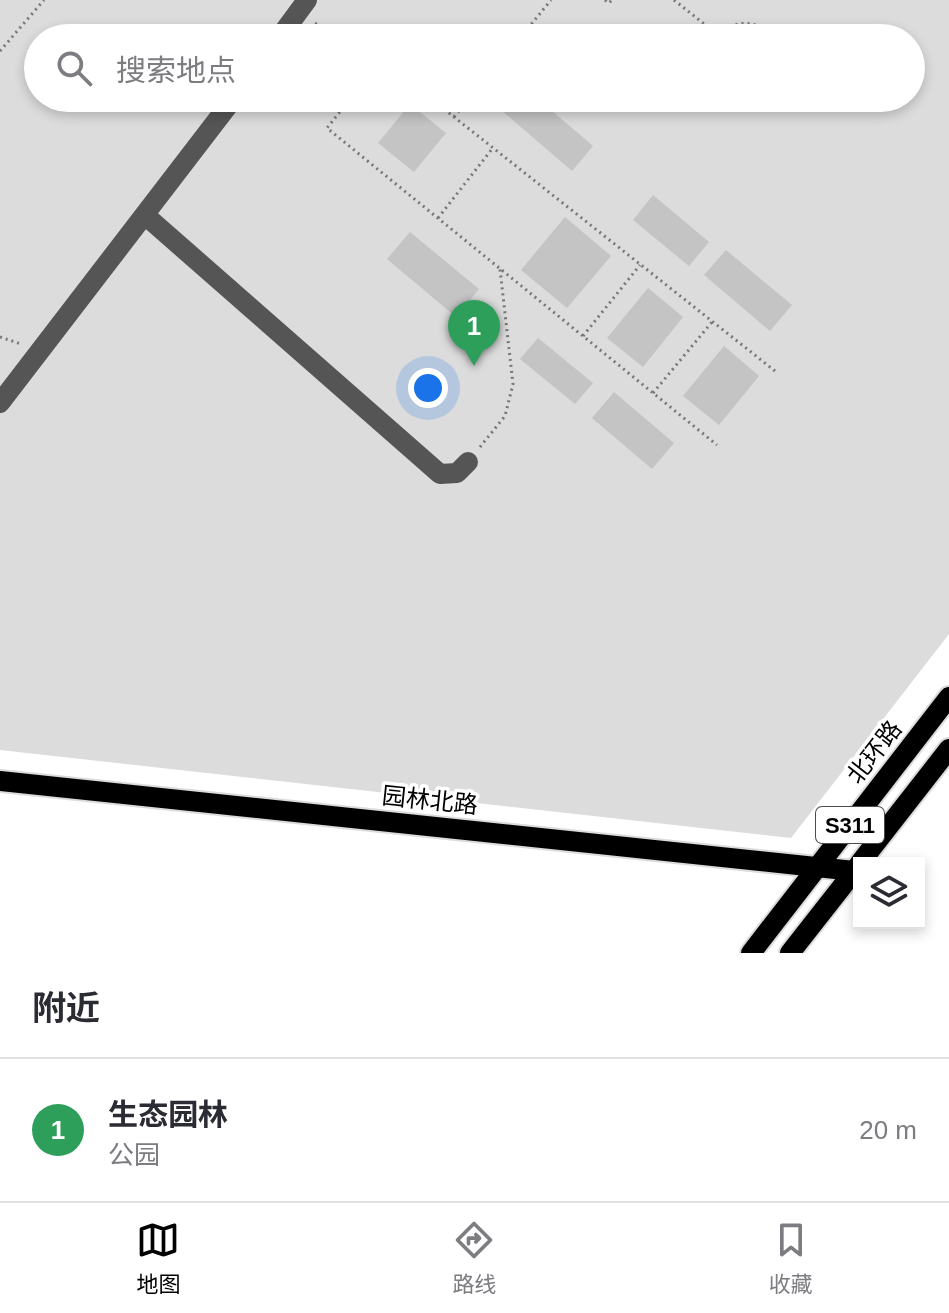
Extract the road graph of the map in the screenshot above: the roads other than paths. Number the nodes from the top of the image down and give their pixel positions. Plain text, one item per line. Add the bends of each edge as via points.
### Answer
1 (304, 5) edge
2 (290, 24) edge
3 (224, 112) edge
4 (146, 216) junction
5 (0, 403) edge
6 (468, 462) road end
7 (949, 697) edge
8 (949, 749) edge
9 (0, 781) edge
10 (865, 857) edge
11 (853, 866) edge
12 (818, 867) junction
13 (853, 872) edge
14 (751, 953) edge
15 (790, 953) edge

1 - 2 lane
3 - 4 lane
4 - 5 lane
4 - 6 lane via 440,474 457,473
7 - 12 main road, 北环路 / S311
8 - 10 main road, S311
9 - 12 main road, 园林北路
11 - 12 main road, 园林北路
12 - 14 main road, 北环路 / S311
13 - 15 main road, S311

